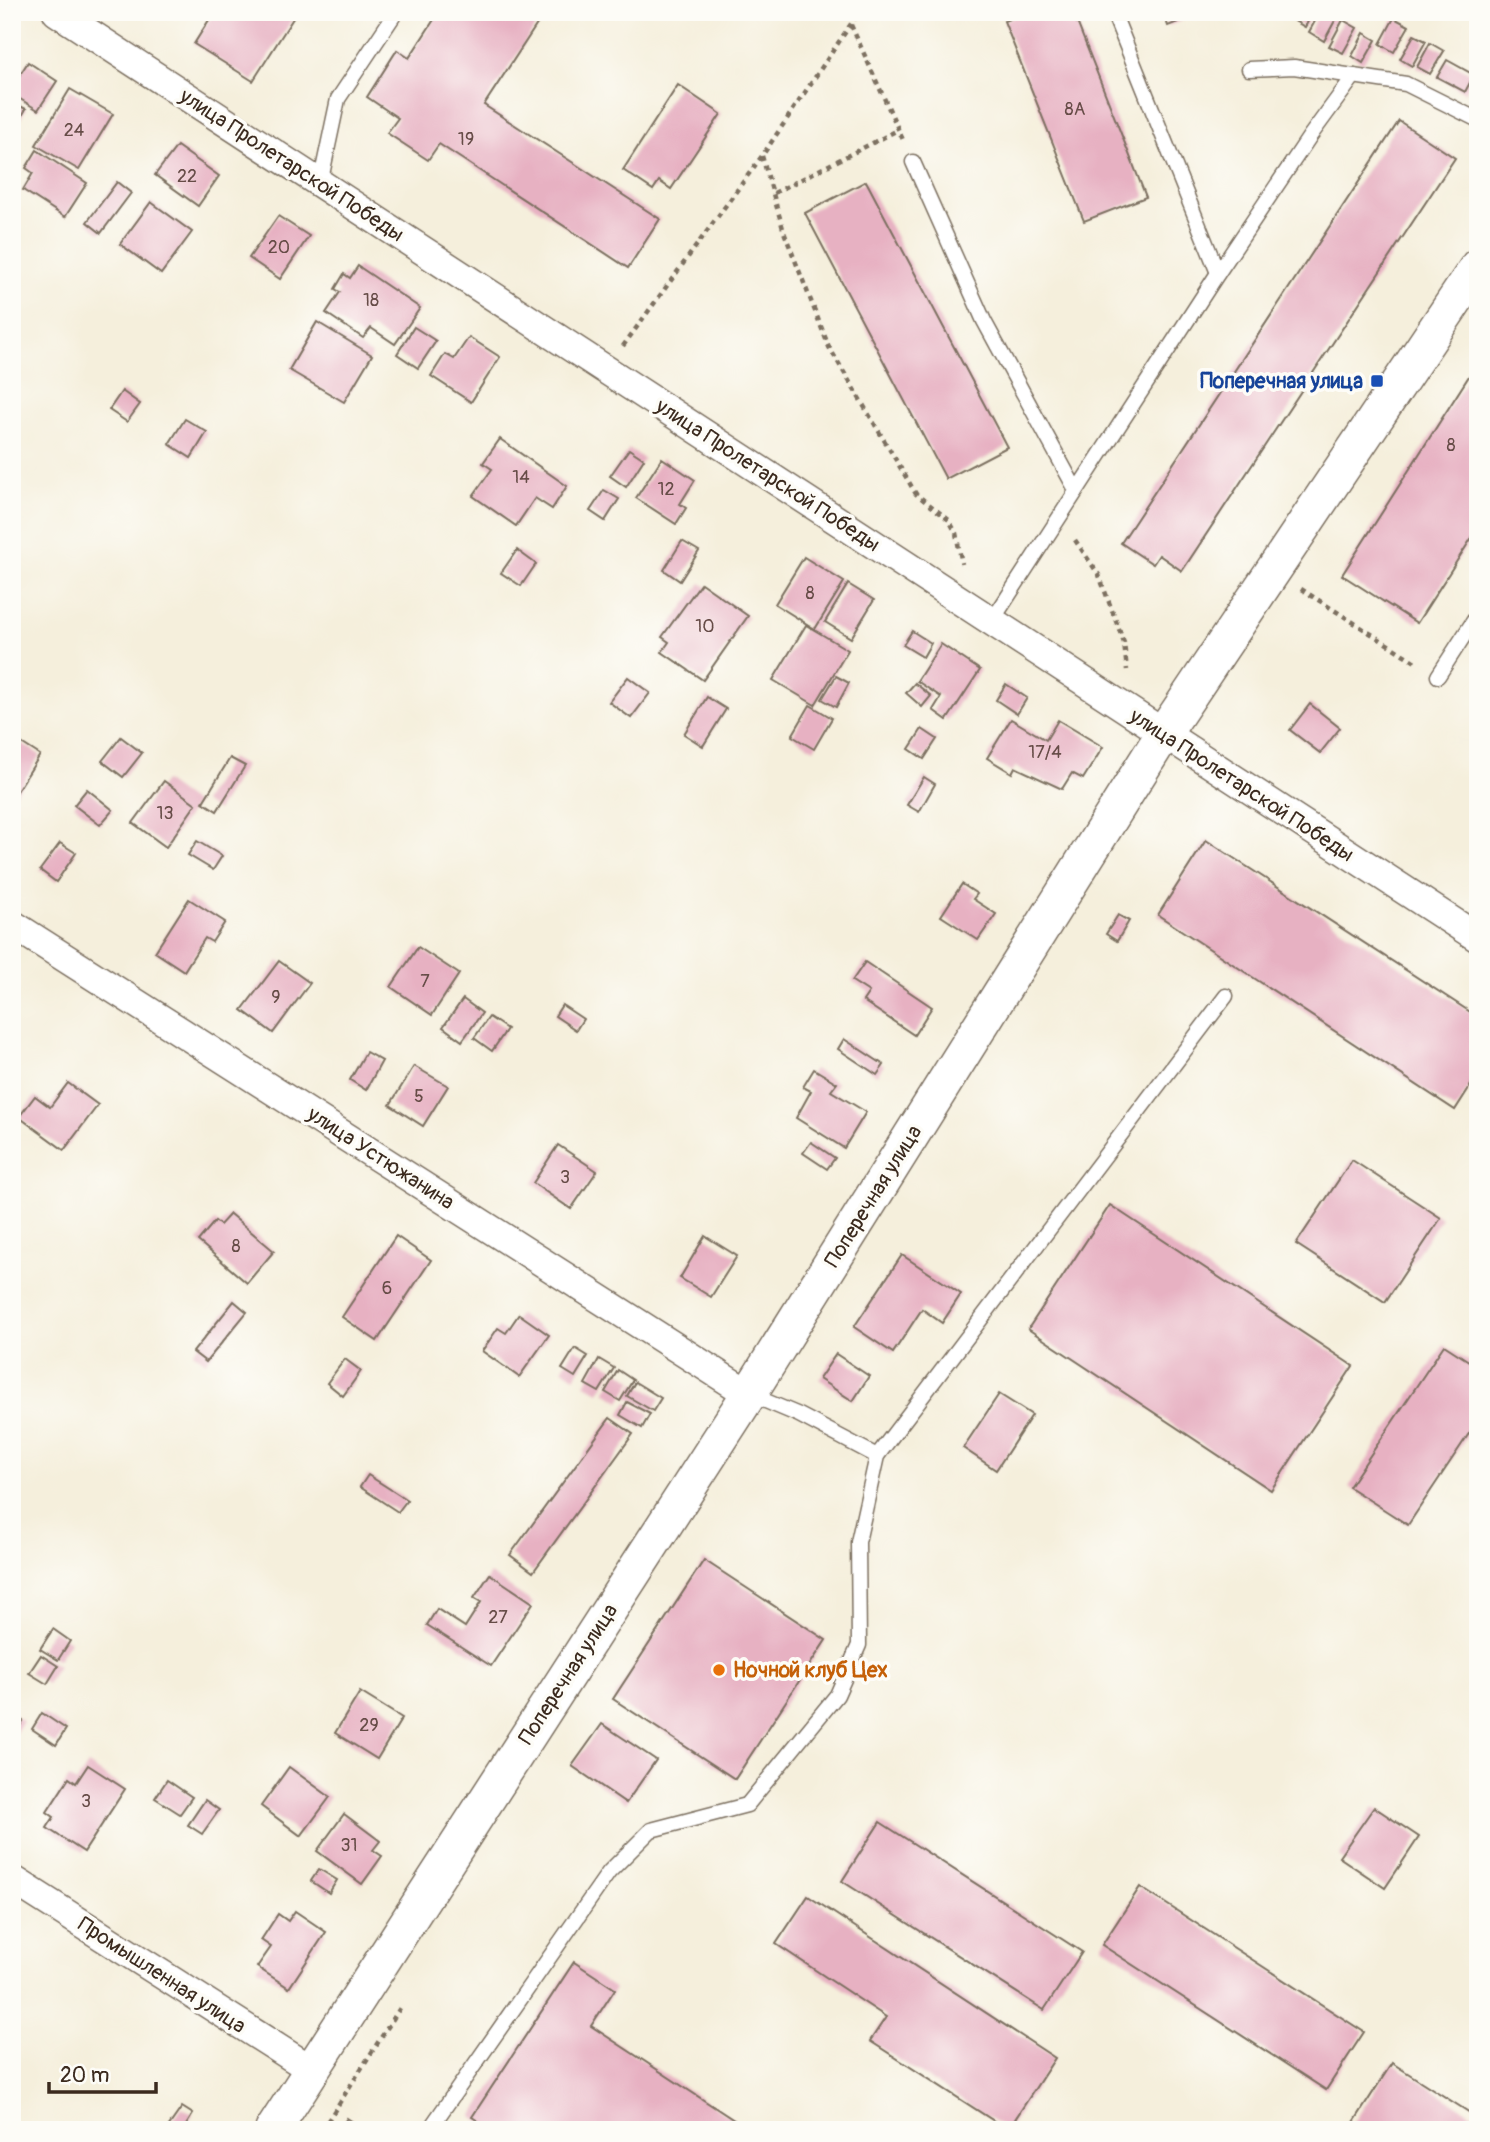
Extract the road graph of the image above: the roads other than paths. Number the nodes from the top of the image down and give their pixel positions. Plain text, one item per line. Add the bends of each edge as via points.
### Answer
1 (57, 12) edge
2 (396, 12) edge
3 (1113, 12) edge
4 (1248, 69) dead end
5 (1354, 76) junction
6 (1478, 120) edge
7 (913, 162) road end
8 (320, 184) junction
9 (1478, 266) edge
10 (1218, 273) junction
11 (1076, 490) junction
12 (1478, 614) edge
13 (992, 621) junction
14 (1438, 677) road end
15 (1164, 733) junction
16 (12, 924) edge
17 (1478, 938) edge
18 (1226, 996) dead end
19 (749, 1394) junction
20 (877, 1456) junction
21 (12, 1879) edge
22 (312, 2070) junction
23 (273, 2130) edge
24 (429, 2130) edge

1 - 8 street, улица Пролетарской Победы
2 - 8 lane via 338,99
3 - 10 lane
4 - 5 lane via 1294,67
5 - 6 lane via 1406,85
5 - 10 lane
7 - 11 lane via 984,321
8 - 13 street, улица Пролетарской Победы
9 - 15 street, Поперечная улица
10 - 11 lane
11 - 13 lane
12 - 14 lane
13 - 15 street, улица Пролетарской Победы
15 - 17 street, улица Пролетарской Победы
15 - 19 street, Поперечная улица
16 - 19 street, улица Устюжанина
18 - 20 lane
19 - 20 lane
19 - 22 street, Поперечная улица
20 - 24 lane via 858,1542 859,1645 837,1695 747,1805 651,1830 609,1872
21 - 22 street, Промышленная улица
22 - 23 street, Поперечная улица

